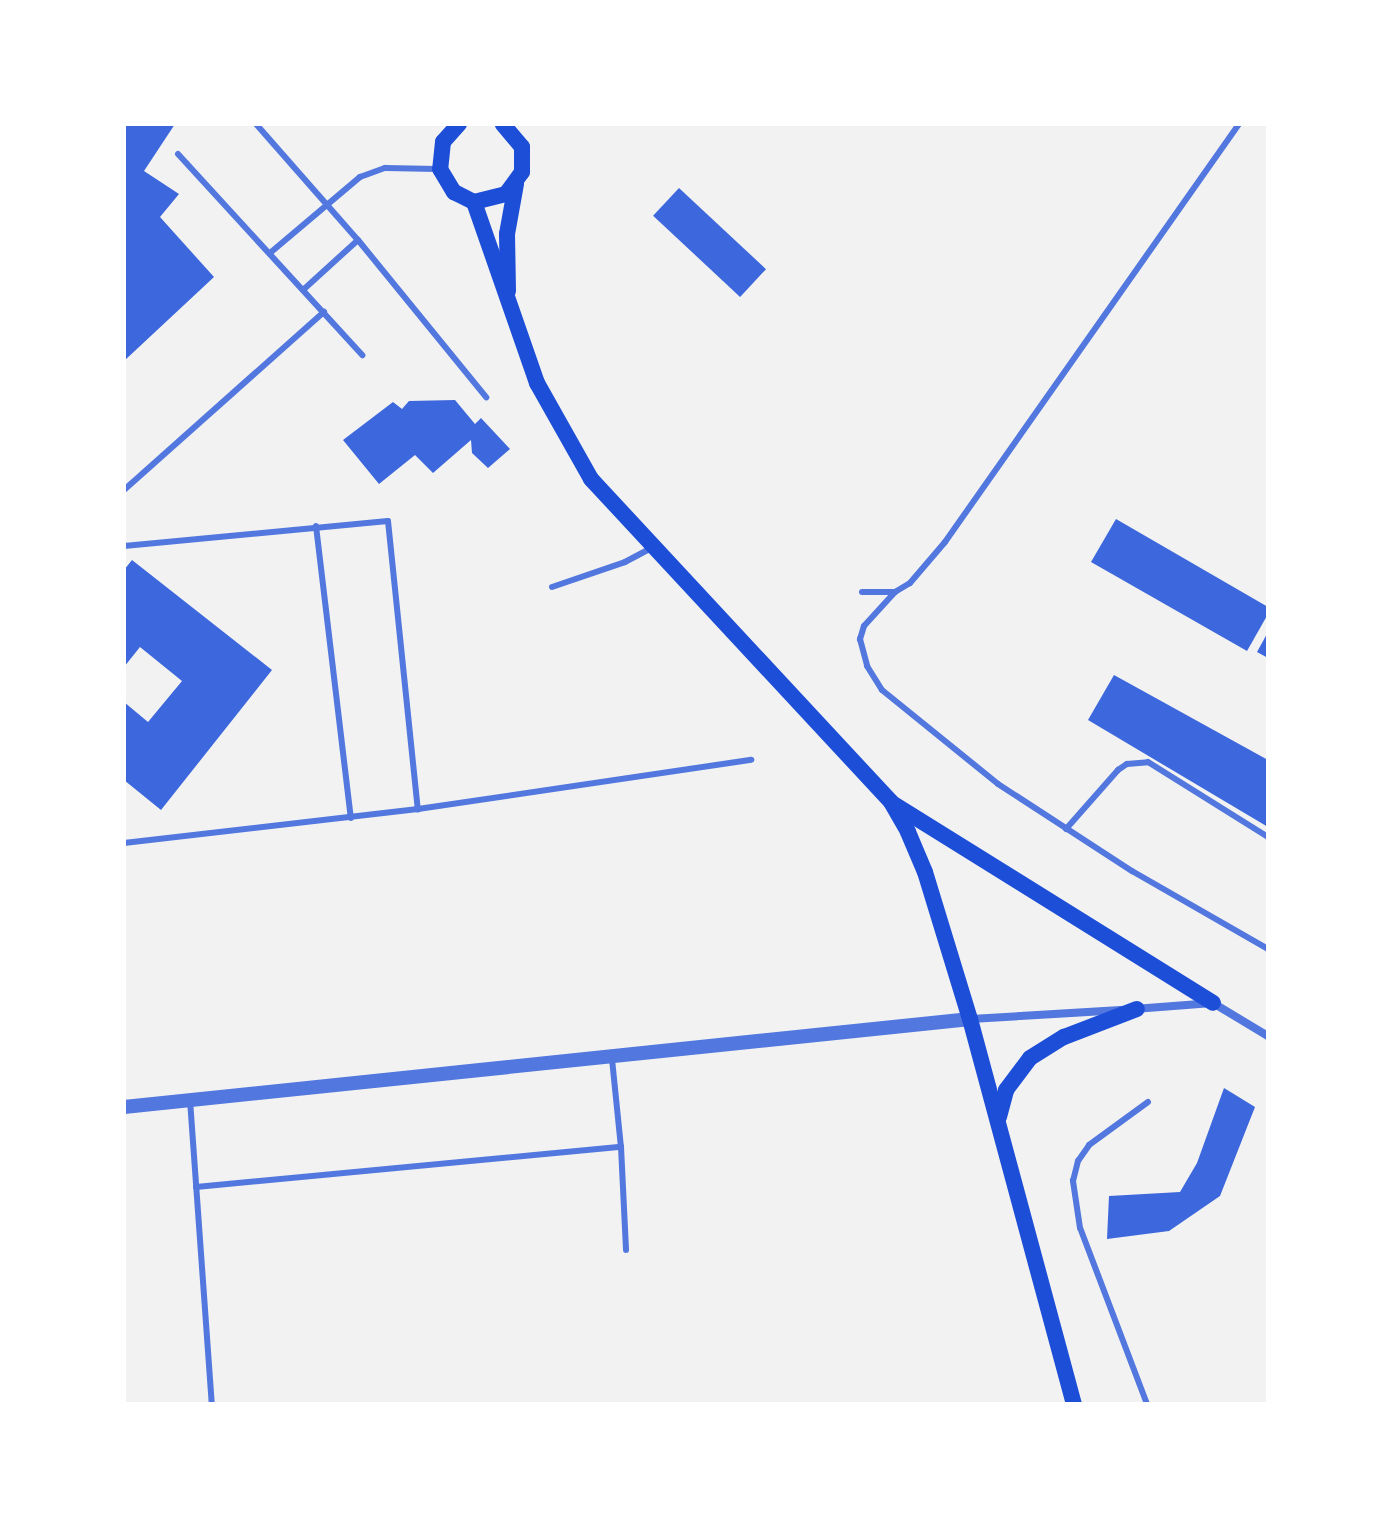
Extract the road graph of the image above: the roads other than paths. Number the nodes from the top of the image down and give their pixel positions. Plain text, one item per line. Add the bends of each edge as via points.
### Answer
1 (256, 124) edge
2 (459, 124) edge
3 (1239, 124) edge
4 (512, 128) edge
5 (178, 154) dead end
6 (440, 169) junction
7 (516, 184) junction
8 (474, 202) junction
9 (328, 204) junction
10 (358, 240) junction
11 (270, 253) junction
12 (303, 290) junction
13 (509, 305) junction
14 (324, 312) junction
15 (362, 355) dead end
16 (486, 397) dead end
17 (124, 490) edge
18 (316, 526) junction
19 (124, 546) edge
20 (654, 546) junction
21 (552, 587) dead end
22 (862, 592) dead end
23 (895, 592) junction
24 (751, 760) dead end
25 (891, 802) junction
26 (418, 809) junction
27 (351, 818) junction
28 (1066, 829) junction
29 (1268, 837) edge
30 (124, 843) edge
31 (1268, 949) edge
32 (1213, 1003) junction
33 (1137, 1009) junction
34 (970, 1019) junction
35 (1268, 1036) edge
36 (612, 1057) junction
37 (190, 1100) junction
38 (1148, 1102) dead end
39 (124, 1107) edge
40 (999, 1118) junction
41 (621, 1147) junction
42 (196, 1187) junction
43 (626, 1250) dead end
44 (212, 1404) edge
45 (1074, 1404) edge
46 (1147, 1404) edge

1 - 9 lane
2 - 6 main road via 443,142
3 - 23 lane via 945,542 910,583
4 - 7 main road via 524,160
5 - 11 lane
6 - 8 main road via 454,192
6 - 9 lane via 385,168 360,177
7 - 8 main road via 493,200
7 - 13 main road via 507,234
8 - 13 main road
9 - 10 lane
9 - 11 lane
10 - 12 lane
10 - 16 lane
11 - 12 lane
12 - 14 lane
13 - 20 main road via 537,383 564,436 591,479
14 - 15 lane
14 - 17 lane
18 - 19 lane
18 - 26 lane via 388,521
18 - 27 lane
20 - 21 lane via 625,562
20 - 25 main road
22 - 23 lane
23 - 28 lane via 864,626 860,639 867,666 882,690 998,784
24 - 26 lane
25 - 32 main road
25 - 34 main road via 925,872
26 - 27 lane
27 - 30 lane
28 - 29 lane via 1118,770 1148,762
28 - 31 lane
32 - 33 street
32 - 35 street
33 - 34 street
33 - 40 main road via 1064,1037 1030,1058 1006,1090
34 - 36 street
34 - 40 main road
36 - 37 street
36 - 41 lane
37 - 39 street
37 - 42 lane
38 - 46 lane via 1089,1145 1073,1181 1080,1228
40 - 45 main road
41 - 42 lane
41 - 43 lane
42 - 44 lane

